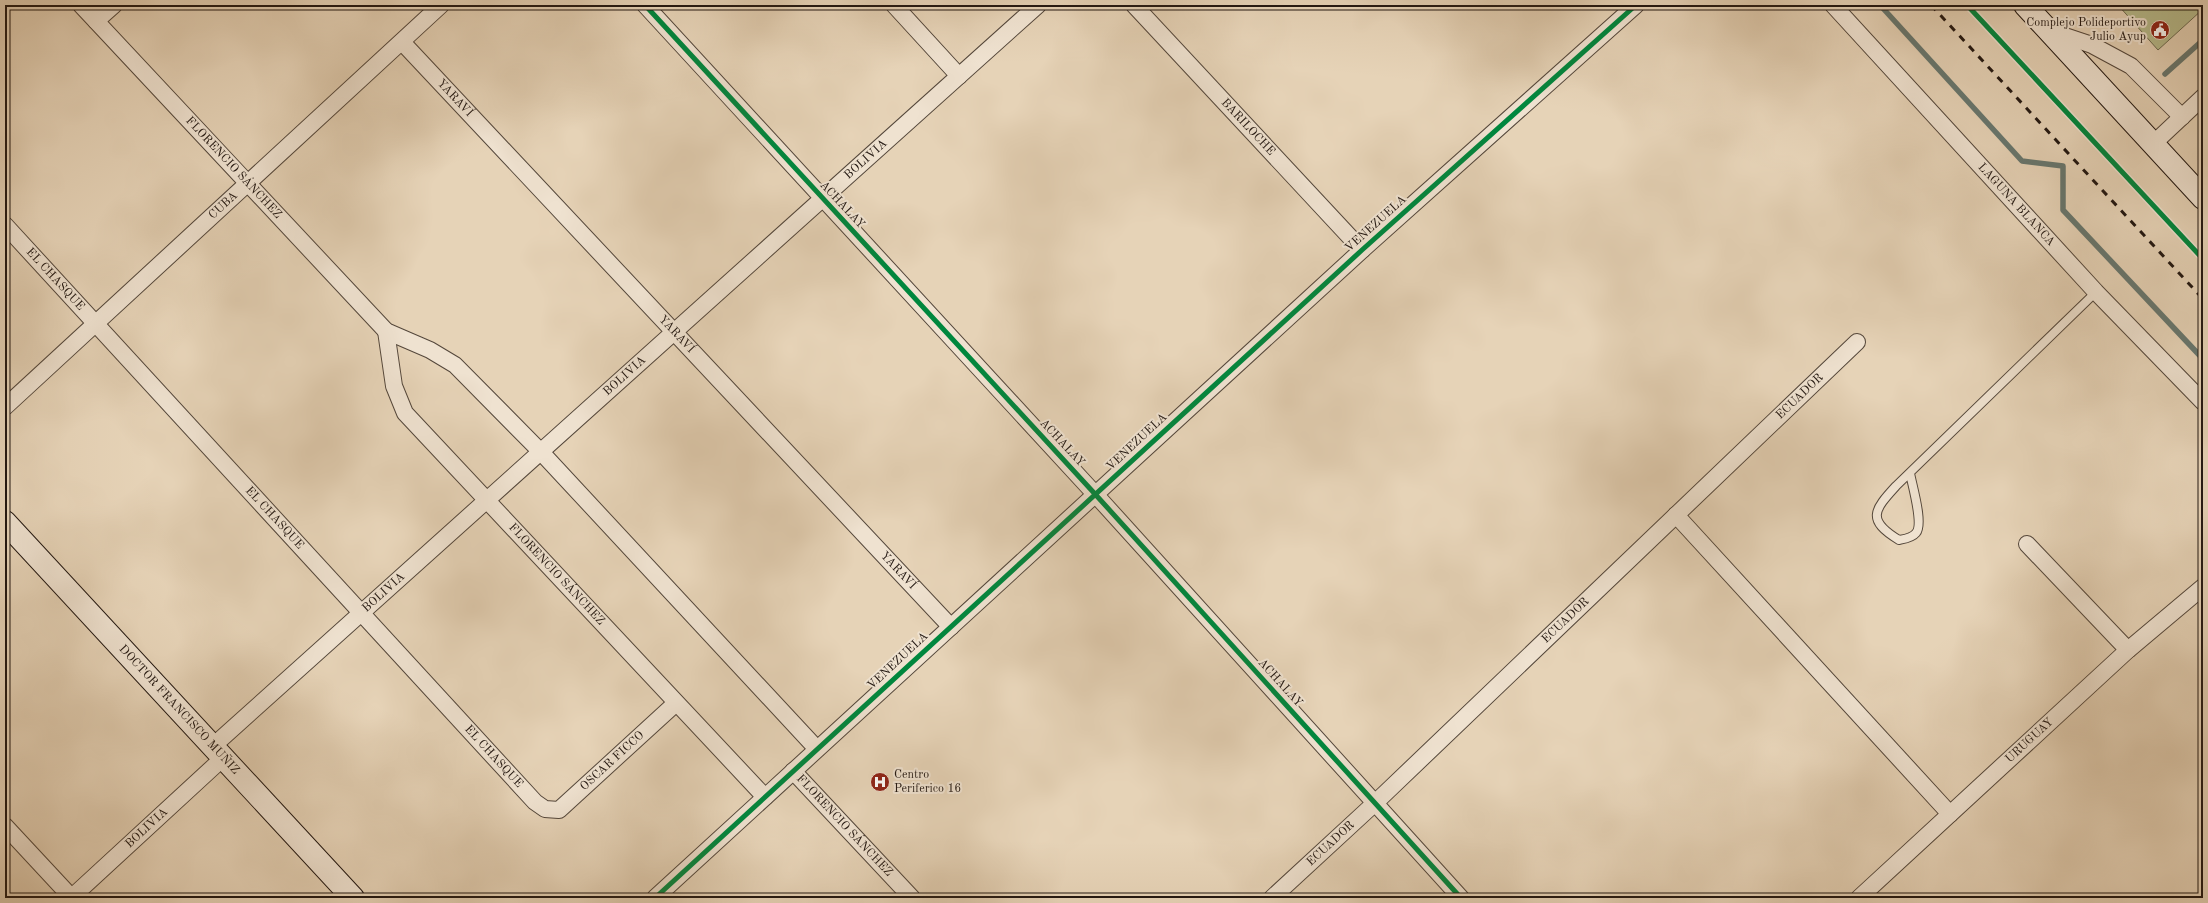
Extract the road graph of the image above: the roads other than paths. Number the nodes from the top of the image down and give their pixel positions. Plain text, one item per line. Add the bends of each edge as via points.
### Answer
1 (81, 5) edge
2 (114, 5) edge
3 (441, 5) edge
4 (645, 5) edge
5 (894, 5) edge
6 (1038, 5) edge
7 (1134, 5) edge
8 (1636, 5) edge
9 (1833, 5) edge
10 (2025, 5) edge
11 (96, 21) junction
12 (2048, 30) junction
13 (402, 42) junction
14 (959, 76) junction
15 (2203, 97) edge
16 (2182, 117) junction
17 (2153, 144) junction
18 (248, 183) junction
19 (823, 198) junction
20 (2203, 198) edge
21 (5, 225) edge
22 (1362, 250) junction
23 (2096, 292) junction
24 (96, 324) junction
25 (386, 331) junction
26 (674, 332) junction
27 (1857, 342) dead end
28 (2203, 402) edge
29 (5, 407) edge
30 (540, 452) junction
31 (1910, 473) junction
32 (1095, 494) junction
33 (486, 501) junction
34 (1676, 515) junction
35 (5, 522) edge
36 (2027, 544) dead end
37 (2203, 587) edge
38 (362, 613) junction
39 (951, 627) junction
40 (2128, 650) junction
41 (676, 703) junction
42 (817, 749) junction
43 (217, 752) junction
44 (794, 771) junction
45 (765, 797) junction
46 (1375, 803) junction
47 (545, 809) joint
48 (1950, 814) junction
49 (5, 826) edge
50 (71, 898) edge
51 (353, 898) edge
52 (655, 898) edge
53 (912, 898) edge
54 (1272, 898) edge
55 (1461, 898) edge
56 (1859, 898) edge

1 - 11 street, FLORENCIO SÁNCHEZ
2 - 11 street
3 - 13 street, CUBA
4 - 19 street, ACHALAY
5 - 14 street
6 - 14 street, BOLIVIA
7 - 22 street, BARILOCHE
8 - 22 street, VENEZUELA
9 - 23 street, LAGUNA BLANCA
10 - 12 main road
11 - 18 street, FLORENCIO SÁNCHEZ
12 - 16 street via 2092,45 2132,66
12 - 17 main road
13 - 18 street, CUBA
13 - 26 street, YARAVÍ
14 - 19 street, BOLIVIA
15 - 16 street
16 - 17 street
17 - 20 main road
18 - 24 street, CUBA
18 - 25 street, FLORENCIO SÁNCHEZ
19 - 26 street, BOLIVIA
19 - 32 street, ACHALAY
21 - 24 street, EL CHASQUE
22 - 32 street, VENEZUELA
23 - 28 street, LAGUNA BLANCA
23 - 31 lane
24 - 29 street, CUBA
24 - 38 street, EL CHASQUE
25 - 30 street, FLORENCIO SÁNCHEZ via 430,350 455,365
25 - 33 street, FLORENCIO SÁNCHEZ via 394,386 405,413
26 - 30 street, BOLIVIA
26 - 39 street, YARAVÍ
27 - 34 street, ECUADOR
30 - 33 street, BOLIVIA
30 - 42 street, FLORENCIO SÁNCHEZ
31 - 31 lane via 1879,505 1878,520 1883,530 1898,540 1909,538 1916,533 1920,524
32 - 39 street, VENEZUELA
32 - 46 street, ACHALAY
33 - 38 street, BOLIVIA
33 - 41 street, FLORENCIO SÁNCHEZ
34 - 46 street, ECUADOR
34 - 48 street
35 - 43 main road, DOCTOR FRANCISCO MUÑIZ
36 - 40 street
37 - 40 street, URUGUAY
38 - 43 street, BOLIVIA
38 - 47 street, EL CHASQUE via 535,802
39 - 42 street, VENEZUELA
40 - 48 street, URUGUAY
41 - 45 street, FLORENCIO SÁNCHEZ
41 - 47 street, OSCAR FICCO via 559,810
42 - 44 street, VENEZUELA
43 - 50 street, BOLIVIA
43 - 51 main road, DOCTOR FRANCISCO MUÑIZ
44 - 45 street, VENEZUELA
44 - 53 street, FLORENCIO SÁNCHEZ
45 - 52 street, VENEZUELA
46 - 54 street, ECUADOR
46 - 55 street, ACHALAY
48 - 56 street, URUGUAY
49 - 50 street

